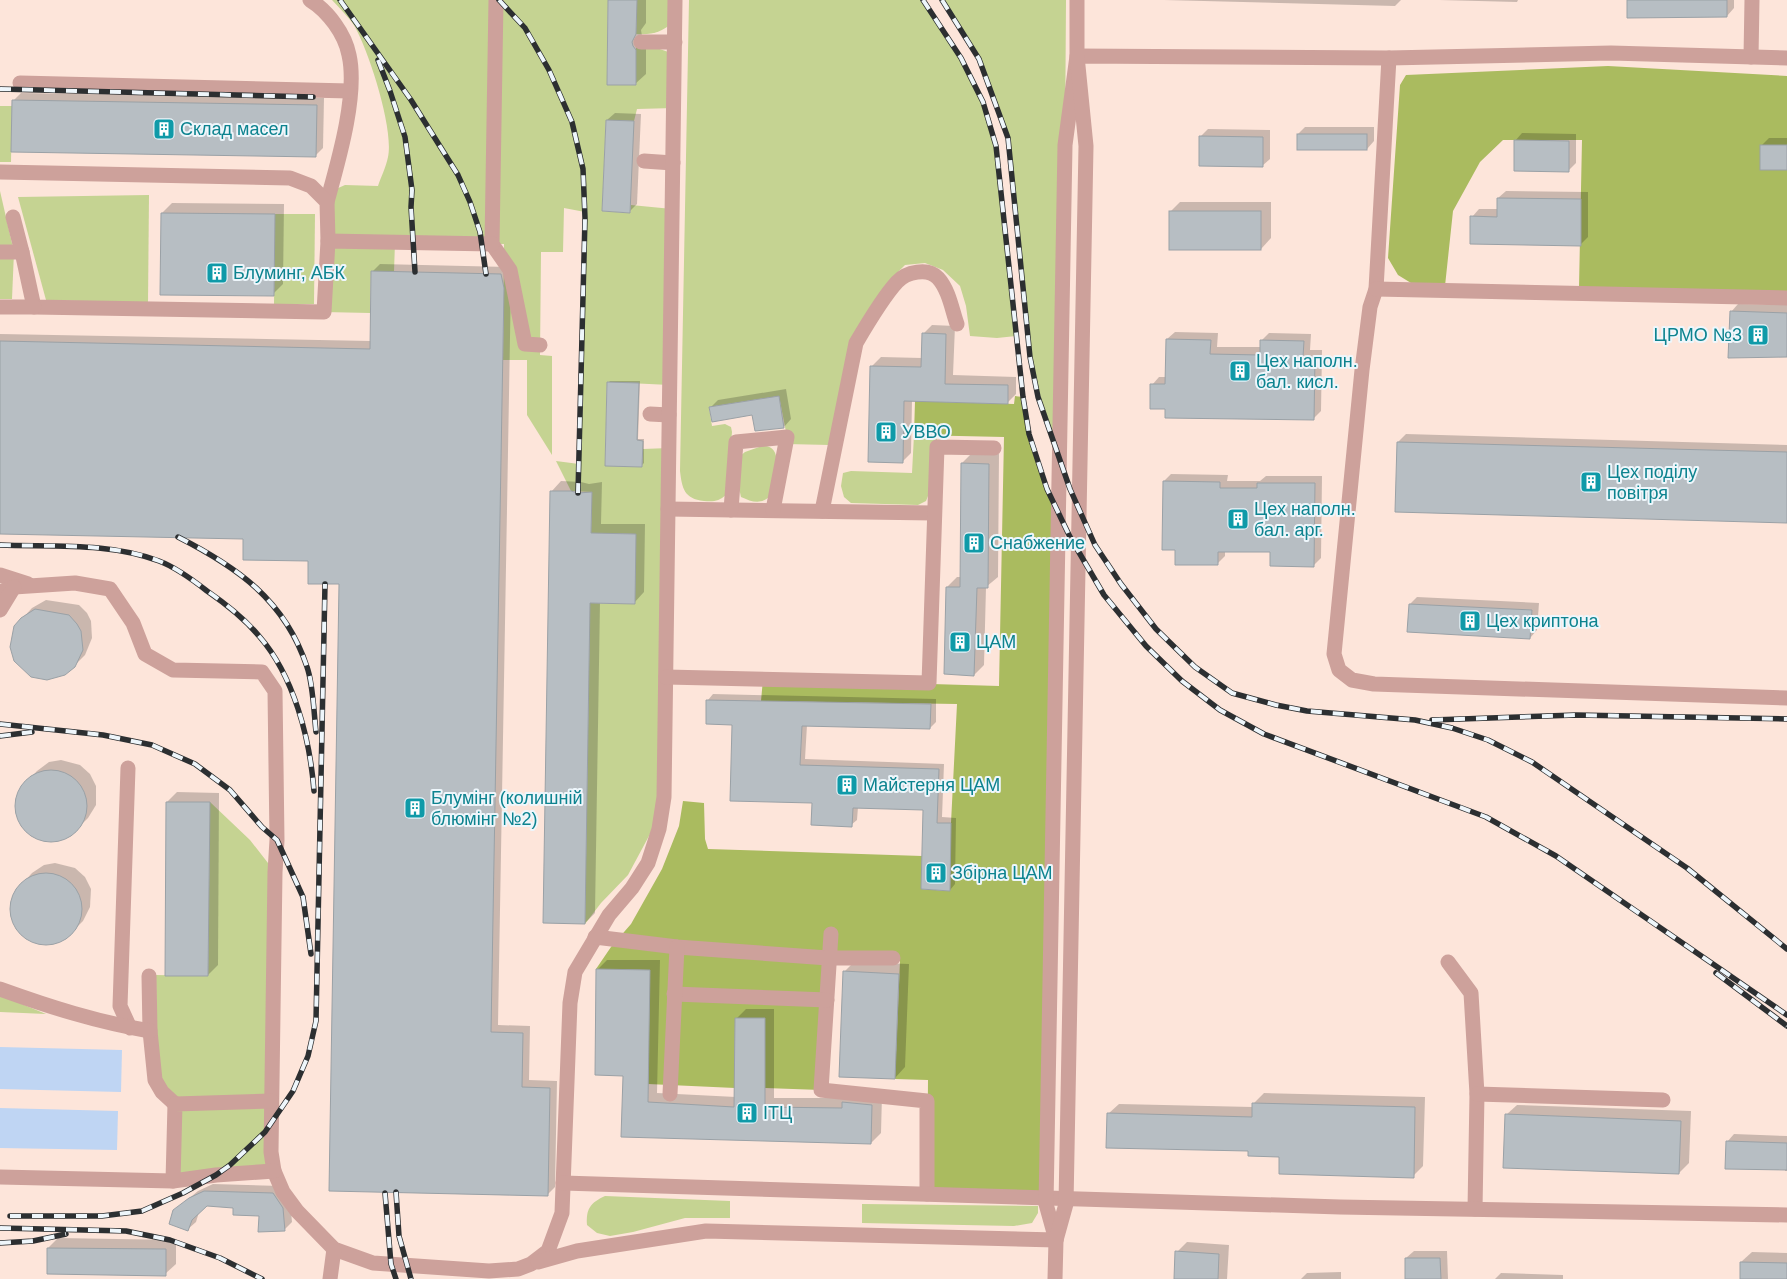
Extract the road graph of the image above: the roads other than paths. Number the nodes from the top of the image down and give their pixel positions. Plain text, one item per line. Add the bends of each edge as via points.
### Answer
1 (310, 0) edge
2 (496, 0) edge
3 (675, 0) edge
4 (1077, 0) edge
5 (1752, 0) edge
6 (641, 42) dead end
7 (674, 42) junction
8 (1077, 56) junction
9 (1751, 57) junction
10 (1389, 58) junction
11 (1787, 58) edge
12 (20, 83) dead end
13 (350, 91) junction
14 (644, 161) dead end
15 (673, 163) junction
16 (0, 172) edge
17 (327, 202) junction
18 (13, 217) dead end
19 (328, 241) junction
20 (492, 244) junction
21 (0, 252) edge
22 (22, 252) junction
23 (1376, 289) junction
24 (1787, 298) edge
25 (0, 306) edge
26 (34, 307) junction
27 (957, 324) dead end
28 (540, 345) dead end
29 (650, 414) dead end
30 (669, 415) junction
31 (994, 448) dead end
32 (668, 509) junction
33 (731, 510) junction
34 (773, 510) junction
35 (822, 511) junction
36 (933, 513) junction
37 (0, 575) edge
38 (34, 586) junction
39 (7, 590) edge
40 (0, 610) edge
41 (666, 677) junction
42 (1787, 698) edge
43 (128, 768) dead end
44 (830, 934) dead end
45 (595, 937) junction
46 (677, 947) junction
47 (828, 958) junction
48 (893, 958) dead end
49 (1448, 962) dead end
50 (149, 976) dead end
51 (0, 988) edge
52 (674, 994) junction
53 (827, 1000) junction
54 (130, 1028) junction
55 (150, 1031) junction
56 (670, 1094) dead end
57 (1477, 1094) junction
58 (1663, 1100) dead end
59 (271, 1101) junction
60 (175, 1104) junction
61 (274, 1172) junction
62 (0, 1177) edge
63 (173, 1181) junction
64 (563, 1183) junction
65 (927, 1194) junction
66 (1476, 1209) junction
67 (1787, 1216) edge
68 (1056, 1240) junction
69 (334, 1249) junction
70 (531, 1264) junction
71 (330, 1279) edge
72 (1054, 1279) edge

1 - 13 street via 335,22 349,54
2 - 20 street
3 - 7 street
4 - 8 street
5 - 9 street
6 - 7 street
7 - 15 street
8 - 10 street
8 - 68 street via 1086,146 1066,1204
8 - 68 street via 1065,145 1046,1204
9 - 10 street via 1611,52
9 - 11 street
10 - 23 street
12 - 13 street
13 - 17 street via 339,157
14 - 15 street
15 - 30 street
16 - 17 street via 290,178 311,186
17 - 19 street
18 - 22 street
19 - 20 street
19 - 26 street via 324,312
20 - 28 street via 510,270 525,344
21 - 22 street
22 - 26 street
23 - 24 street
23 - 42 street via 1370,307 1362,370 1340,585 1334,654 1339,670 1352,680 1374,684
25 - 26 street
27 - 35 street via 945,288 933,273 914,272 896,282 856,344
29 - 30 street
30 - 32 street
31 - 36 street via 937,447
32 - 33 street
32 - 41 street
33 - 34 street
33 - 34 street via 736,442 787,437
34 - 35 street
35 - 36 street
36 - 41 street via 929,683
37 - 38 street
38 - 39 street
38 - 59 street via 75,583 110,589 133,623 145,654 174,670 262,672 275,691 277,840
39 - 40 street
41 - 45 street via 664,797 660,829 648,863
43 - 54 street via 120,1006
44 - 47 street
45 - 46 street
45 - 64 street via 575,972 570,1003
46 - 47 street
46 - 52 street
47 - 48 street
47 - 53 street
49 - 57 street via 1471,993
50 - 55 street
51 - 54 street via 55,1008
52 - 53 street
52 - 56 street
53 - 65 street via 821,1090 927,1100
54 - 55 street
55 - 60 street via 155,1080
57 - 58 street
57 - 66 street
59 - 60 street
59 - 61 street
60 - 63 street
61 - 63 street
61 - 69 street via 297,1211
62 - 63 street
64 - 65 street via 747,1195
64 - 70 street via 562,1213 548,1252
65 - 66 street
66 - 67 street
68 - 70 street via 706,1231 578,1251
68 - 72 street
69 - 70 street via 373,1263 489,1271 518,1269
69 - 71 street

